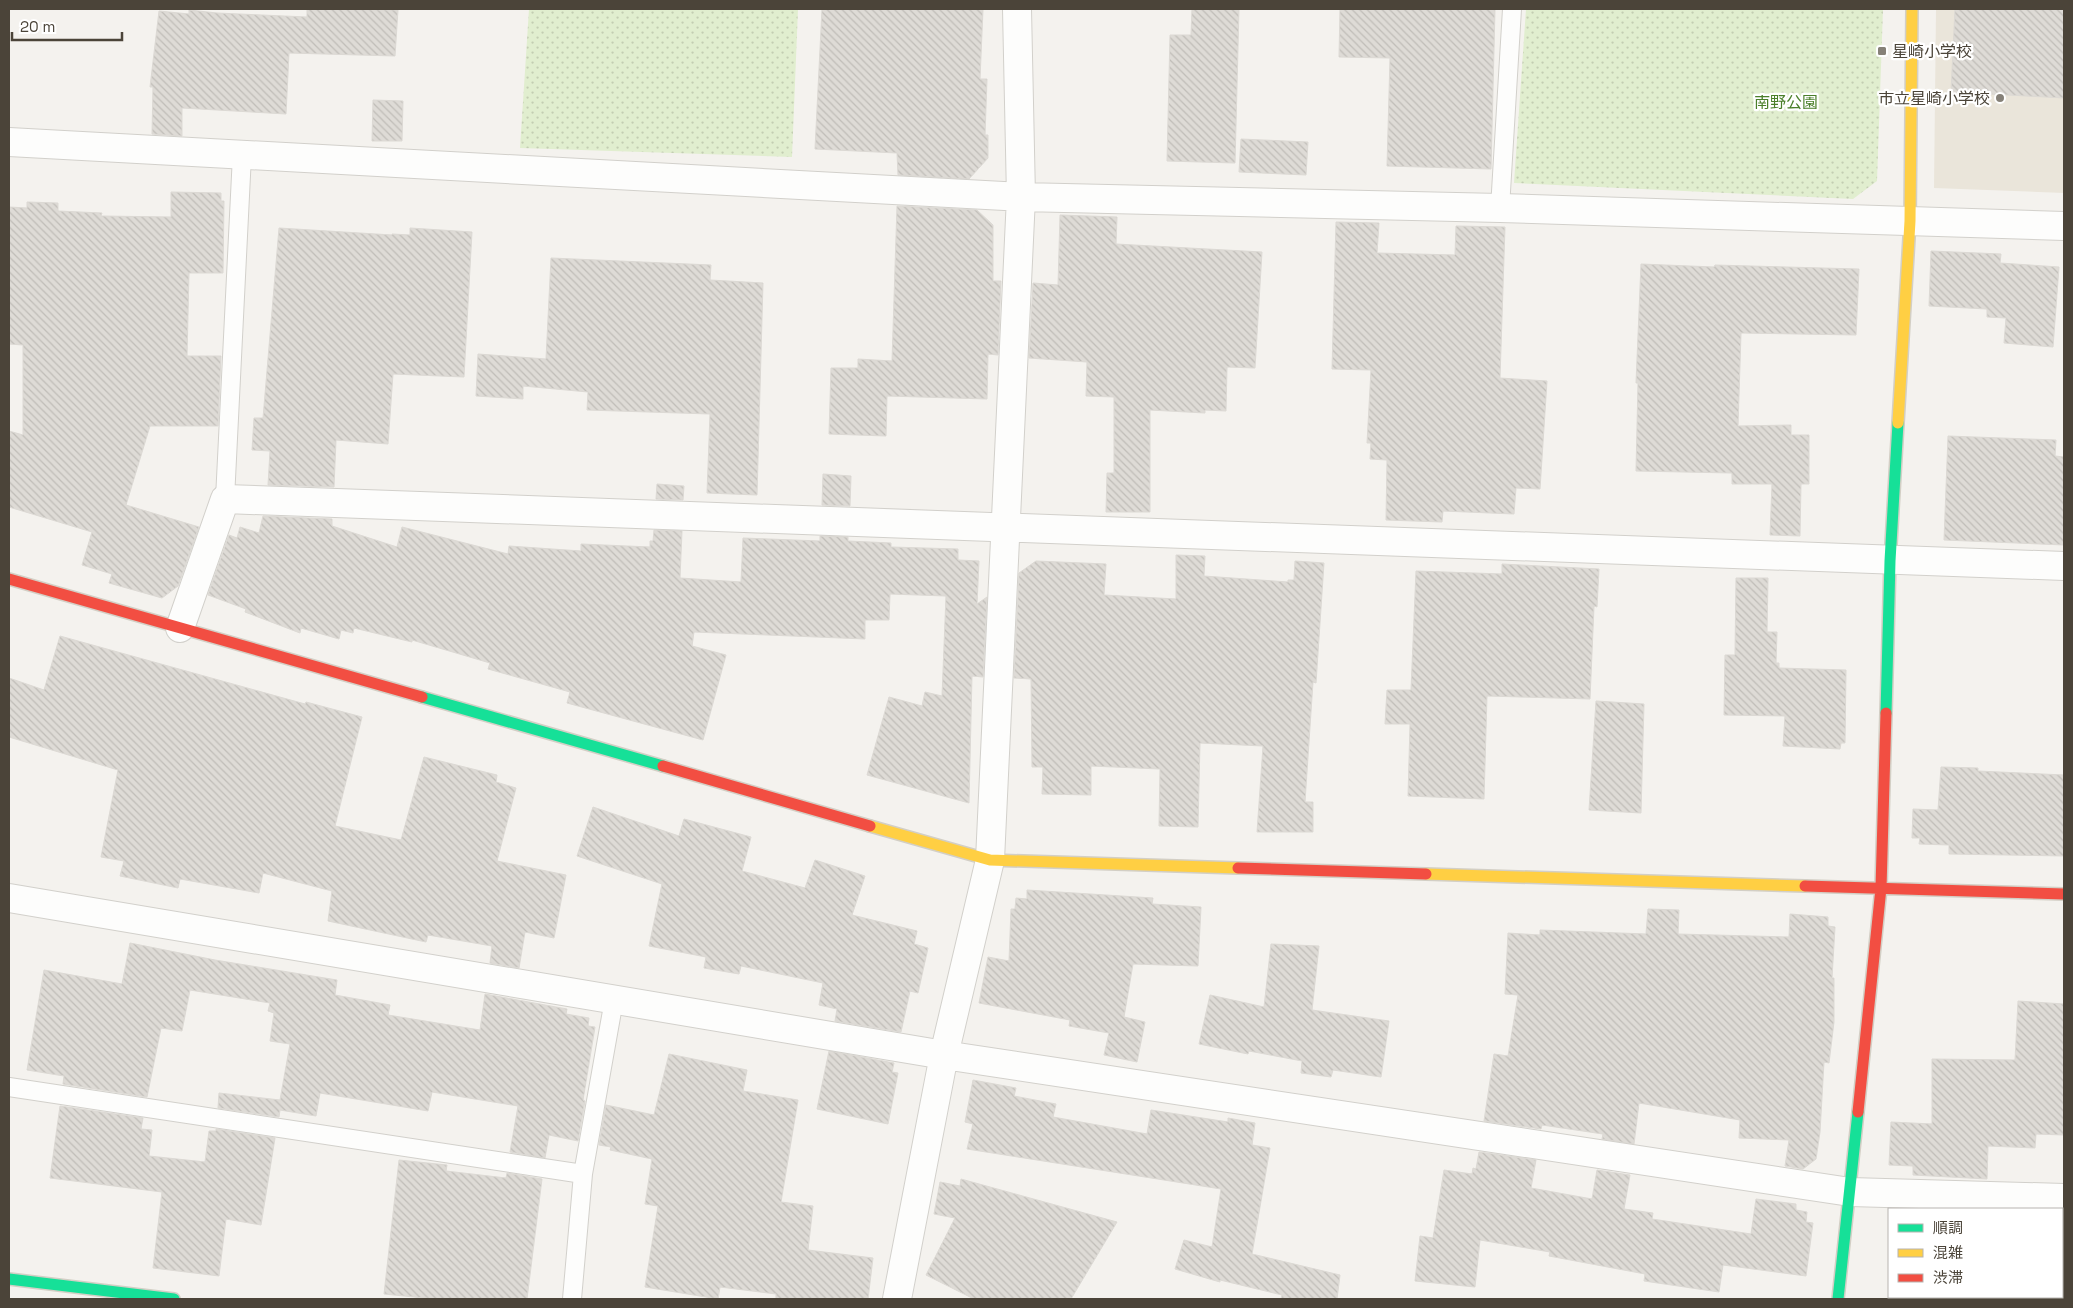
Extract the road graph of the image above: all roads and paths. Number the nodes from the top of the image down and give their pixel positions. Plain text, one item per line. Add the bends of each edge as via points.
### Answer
1 (1017, 9) edge
2 (1512, 9) edge
3 (1912, 9) edge
4 (9, 142) edge
5 (242, 155) junction
6 (1021, 197) junction
7 (1500, 208) junction
8 (1910, 221) junction
9 (2064, 226) edge
10 (225, 499) junction
11 (1007, 528) junction
12 (1890, 560) junction
13 (2064, 566) edge
14 (9, 579) edge
15 (180, 628) junction
16 (990, 860) junction
17 (1881, 888) junction
18 (2064, 894) edge
19 (9, 898) edge
20 (614, 1000) junction
21 (944, 1055) junction
22 (9, 1087) edge
23 (583, 1174) junction
24 (1850, 1192) junction
25 (2064, 1198) edge
26 (9, 1279) edge
27 (174, 1299) edge
28 (572, 1299) edge
29 (897, 1299) edge
30 (1838, 1299) edge

1 - 6 street
2 - 7 lane
3 - 8 street
4 - 5 street
5 - 6 street
5 - 10 lane
6 - 7 street
6 - 11 street
7 - 8 street
8 - 9 street
8 - 12 street
10 - 11 street
10 - 15 street
11 - 12 street
11 - 16 street
12 - 13 street
12 - 17 street
14 - 15 street
15 - 16 street
16 - 17 street
16 - 21 street
17 - 18 street
17 - 24 street
19 - 20 street
20 - 21 street
20 - 23 lane
21 - 24 street
21 - 29 street
22 - 23 lane
23 - 28 lane
24 - 25 street
24 - 30 street
26 - 27 street

